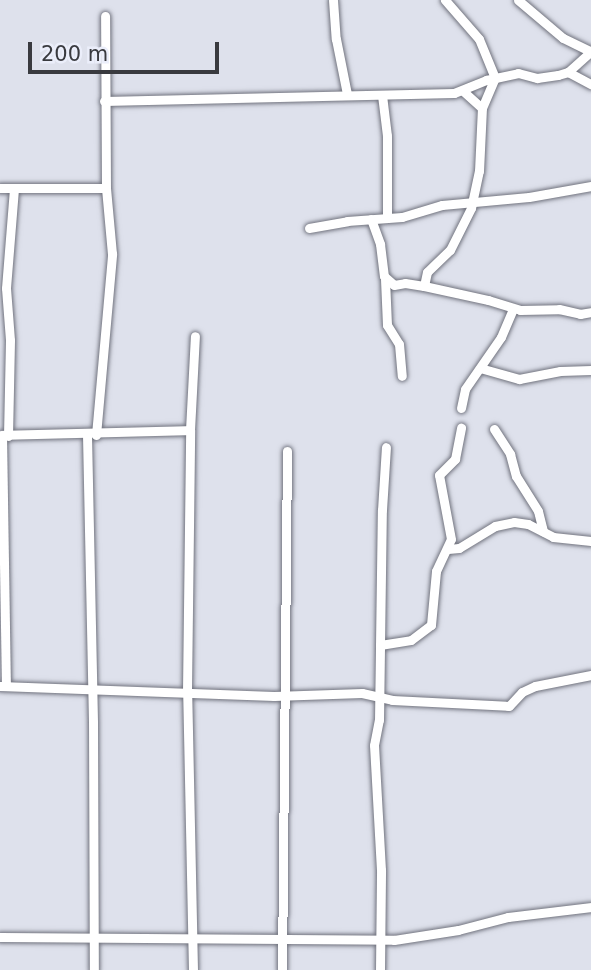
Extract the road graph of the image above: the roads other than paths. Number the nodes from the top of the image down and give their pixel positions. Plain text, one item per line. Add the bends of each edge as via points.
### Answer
1 (333, 0) edge
2 (519, 0) edge
3 (449, 1) edge
4 (528, 4) edge
5 (105, 16) dead end
6 (591, 51) edge
7 (568, 72) junction
8 (495, 78) junction
9 (591, 84) edge
10 (463, 91) junction
11 (347, 94) junction
12 (382, 95) junction
13 (104, 101) junction
14 (482, 108) junction
15 (591, 186) edge
16 (0, 188) edge
17 (14, 188) junction
18 (106, 188) junction
19 (471, 202) junction
20 (387, 218) junction
21 (371, 219) junction
22 (309, 228) dead end
23 (385, 279) junction
24 (424, 286) junction
25 (513, 309) junction
26 (591, 312) edge
27 (195, 336) dead end
28 (480, 368) junction
29 (591, 370) edge
30 (402, 376) dead end
31 (461, 408) dead end
32 (461, 428) dead end
33 (494, 429) dead end
34 (190, 430) junction
35 (3, 435) edge
36 (92, 435) junction
37 (386, 447) dead end
38 (287, 451) dead end
39 (542, 531) junction
40 (591, 541) edge
41 (448, 549) junction
42 (380, 645) junction
43 (591, 675) edge
44 (3, 686) edge
45 (90, 688) junction
46 (187, 691) junction
47 (284, 695) junction
48 (379, 696) junction
49 (591, 907) edge
50 (0, 937) edge
51 (93, 937) junction
52 (192, 938) junction
53 (282, 938) junction
54 (380, 939) junction
55 (94, 970) edge
56 (193, 970) edge
57 (282, 970) edge
58 (380, 970) edge

1 - 11 street
2 - 4 street
3 - 8 street via 479,39
4 - 6 street via 563,38
5 - 13 street
6 - 7 street
7 - 8 street
7 - 9 street
8 - 10 street
8 - 14 street
10 - 12 street
10 - 14 street
11 - 12 street
11 - 13 street
12 - 20 street
13 - 18 street
14 - 19 street via 478,182
15 - 19 street
16 - 17 street
17 - 18 street
17 - 35 street via 6,288 10,340
18 - 36 street via 112,254
19 - 20 street
19 - 24 street via 450,250 430,268
20 - 21 street
21 - 22 street
21 - 23 street
23 - 24 street via 394,285
23 - 30 street via 387,325 399,344
24 - 25 street
25 - 26 street
25 - 28 street
27 - 34 street
28 - 29 street via 519,379
28 - 31 street via 465,389
32 - 41 street via 454,459 439,475 451,539
33 - 39 street via 538,511
34 - 36 street
34 - 46 street
35 - 36 street
35 - 44 street
36 - 45 street
37 - 42 street
38 - 47 street
39 - 40 street via 552,537
39 - 41 street via 522,523 504,523 459,548
41 - 42 street via 436,571 429,629 411,640
42 - 48 street
43 - 48 street via 536,686 509,706
44 - 45 street
45 - 46 street
45 - 51 street
46 - 47 street
46 - 52 street
47 - 48 street
47 - 53 street
48 - 54 street via 374,751
49 - 54 street via 508,917 429,936
50 - 51 street
51 - 52 street
51 - 55 street
52 - 53 street
52 - 56 street
53 - 54 street
53 - 57 street
54 - 58 street

